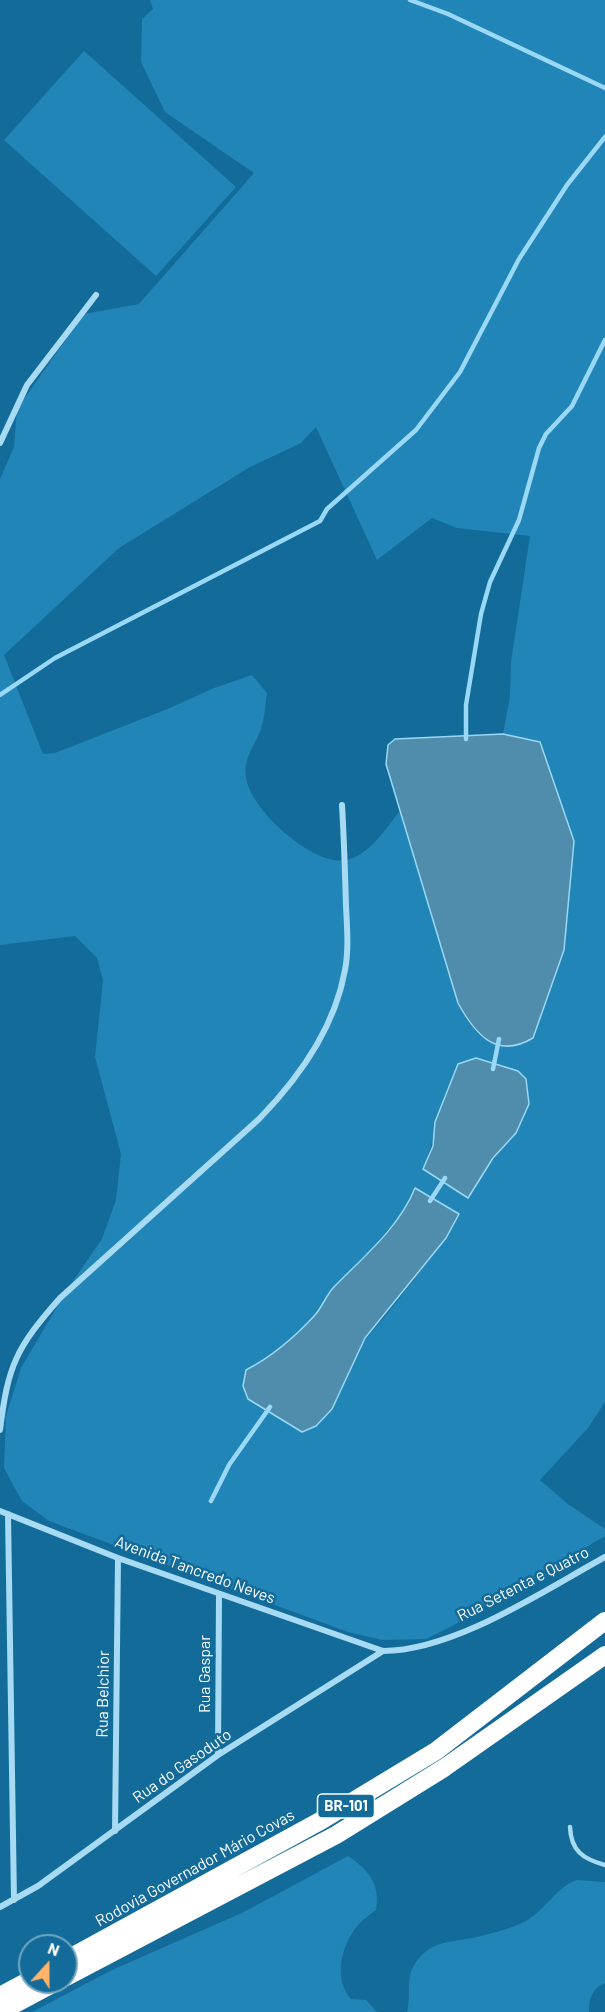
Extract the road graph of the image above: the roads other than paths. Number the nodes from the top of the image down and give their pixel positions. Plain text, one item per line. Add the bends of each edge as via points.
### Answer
1 (96, 294) dead end
2 (0, 443) edge
3 (342, 805) dead end
4 (0, 1430) edge
5 (0, 1511) edge
6 (9, 1514) junction
7 (605, 1557) edge
8 (118, 1558) junction
9 (219, 1594) junction
10 (605, 1621) edge
11 (383, 1651) junction
12 (605, 1655) edge
13 (218, 1755) junction
14 (570, 1827) dead end
15 (115, 1831) junction
16 (605, 1864) edge
17 (14, 1900) junction
18 (0, 1907) edge
19 (78, 1953) edge
20 (78, 1971) edge
21 (18, 1986) edge
22 (34, 1994) edge
23 (0, 1996) edge
24 (0, 2012) edge

1 - 2 street via 27,385
3 - 4 street via 346,969 320,1036 284,1094 60,1298 38,1323 11,1366
5 - 6 street, Avenida Tancredo Neves
6 - 8 street, Avenida Tancredo Neves
6 - 17 street
7 - 11 street, Rua Setenta e Quatro via 473,1627 417,1648
8 - 9 street, Avenida Tancredo Neves
8 - 15 street, Rua Belchior
9 - 11 street, Avenida Tancredo Neves
9 - 13 street, Rua Gaspar
10 - 19 highway, Rodovia Governador Mário Covas / BR-101 via 436,1751 322,1820
11 - 13 street, Rua do Gasoduto
12 - 20 highway, Rodovia Governador Mário Covas / BR-101 via 444,1768 336,1835
13 - 15 street, Rua do Gasoduto
14 - 16 lane via 573,1847 580,1855
15 - 17 street, Rua do Gasoduto
17 - 18 street, Rua do Gasoduto
21 - 23 highway
22 - 24 highway

